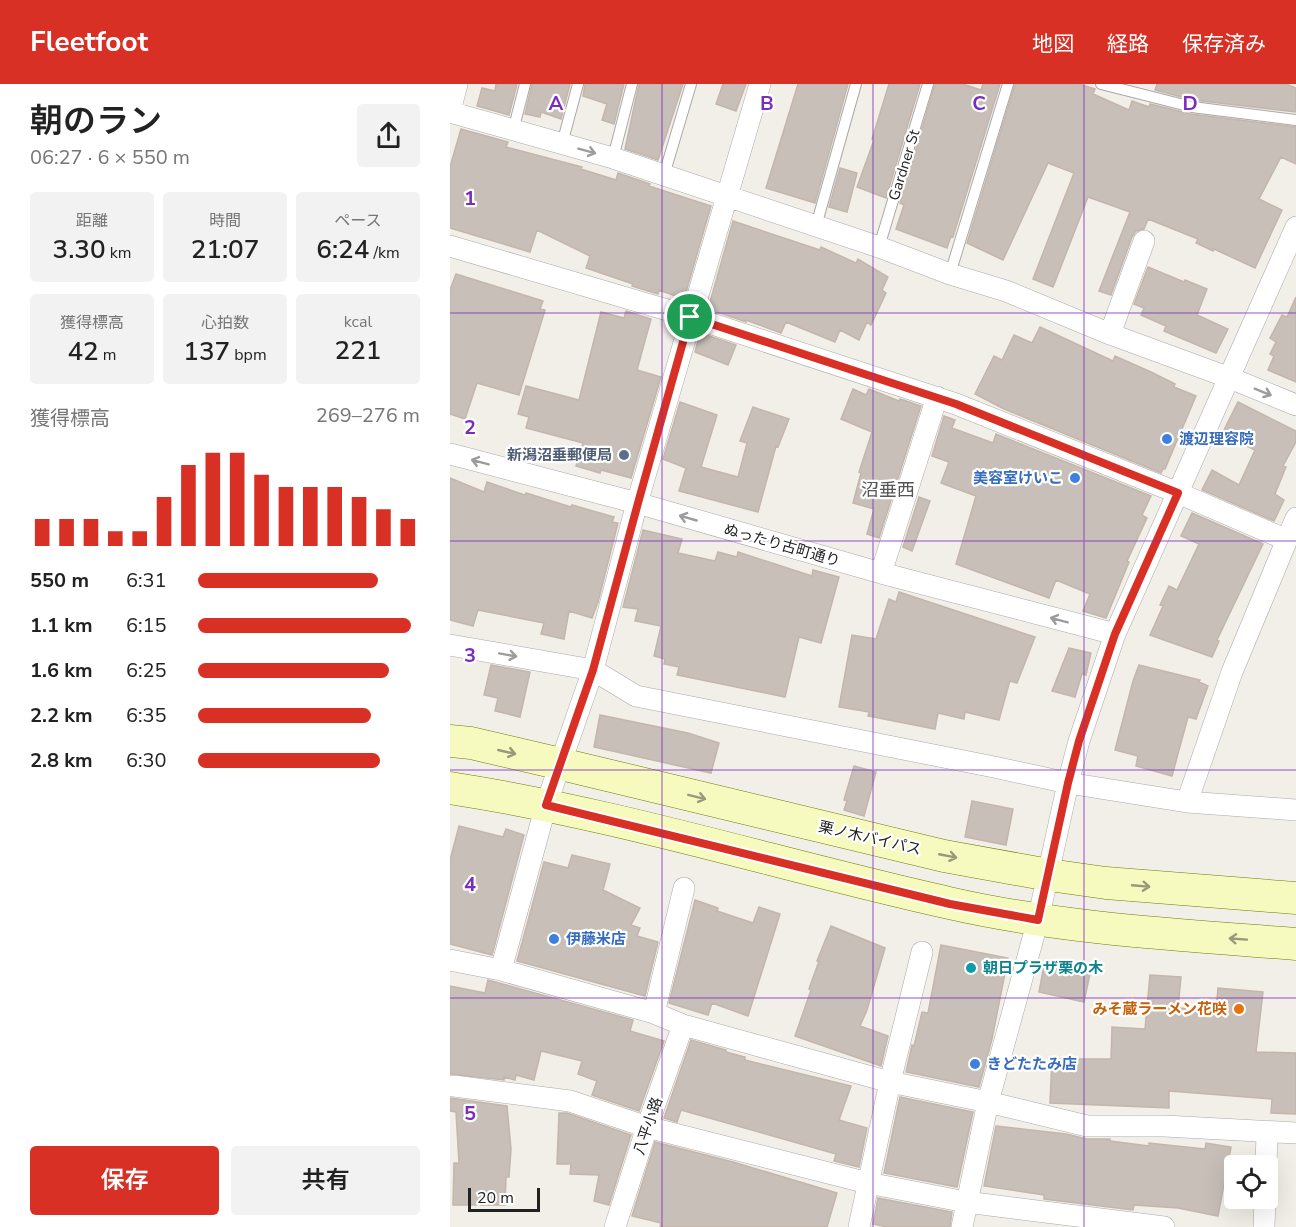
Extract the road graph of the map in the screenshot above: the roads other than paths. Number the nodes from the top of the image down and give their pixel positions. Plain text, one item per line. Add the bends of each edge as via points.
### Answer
1 (458, 84) edge
2 (525, 84) edge
3 (578, 84) edge
4 (632, 84) edge
5 (691, 84) edge
6 (760, 84) edge
7 (856, 84) edge
8 (928, 84) edge
9 (1008, 84) edge
10 (1101, 84) edge
11 (450, 112) edge
12 (1296, 120) edge
13 (513, 131) junction
14 (562, 144) junction
15 (613, 158) junction
16 (664, 175) junction
17 (727, 196) junction
18 (816, 226) junction
19 (1296, 227) edge
20 (1144, 241) dead end
21 (450, 246) edge
22 (879, 246) junction
23 (950, 274) junction
24 (690, 317) junction
25 (1110, 334) junction
26 (1230, 378) junction
27 (937, 397) junction
28 (1296, 405) edge
29 (450, 454) edge
30 (1178, 493) junction
31 (638, 503) junction
32 (1296, 518) edge
33 (1287, 540) junction
34 (881, 573) junction
35 (1115, 634) junction
36 (450, 645) edge
37 (593, 670) junction
38 (450, 741) edge
39 (561, 764) junction
40 (1068, 783) junction
41 (450, 788) edge
42 (1187, 802) junction
43 (546, 805) junction
44 (1296, 810) edge
45 (1049, 875) junction
46 (684, 888) dead end
47 (1296, 898) edge
48 (1038, 920) junction
49 (1296, 944) edge
50 (922, 952) dead end
51 (450, 960) edge
52 (501, 970) junction
53 (654, 1013) junction
54 (683, 1025) junction
55 (890, 1082) junction
56 (454, 1086) dead end
57 (988, 1102) junction
58 (647, 1127) junction
59 (1267, 1132) junction
60 (1296, 1133) edge
61 (1266, 1155) edge
62 (868, 1184) junction
63 (966, 1202) junction
64 (1265, 1209) edge
65 (615, 1227) edge
66 (859, 1227) edge
67 (962, 1227) edge
68 (1164, 1227) edge
69 (1264, 1227) edge

1 - 11 street
2 - 13 lane
3 - 14 lane
4 - 15 lane
5 - 16 lane
6 - 17 street
7 - 18 lane
8 - 22 lane, Gardner St
9 - 23 lane
10 - 12 lane via 1192,107
11 - 13 street
13 - 14 street
14 -> 15 street
15 - 16 street
16 - 17 street
17 - 18 street
17 - 24 street
18 - 22 street
19 - 26 street
20 - 25 street
21 - 24 street
22 - 23 street
23 - 25 street via 1006,291
24 - 27 street
24 - 31 street
25 - 26 street
26 -> 28 street
26 - 30 street
27 - 30 street
27 - 34 street
31 -> 29 street, ぬったり古町通り
30 - 33 street
30 - 35 street
34 -> 31 street, ぬったり古町通り
31 - 37 street
32 - 33 street
33 - 42 street via 1233,672
35 -> 34 street, ぬったり古町通り
35 - 40 street
36 -> 37 street
37 - 39 street
37 - 40 street via 636,696
38 -> 39 main road, 栗ノ木バイパス
39 - 43 street
39 -> 45 main road, 栗ノ木バイパス via 944,856
40 - 42 street
40 - 45 street
41 - 43 main road
42 - 44 street
43 - 48 main road via 950,904
43 - 52 street
45 -> 47 main road, 栗ノ木バイパス
45 - 48 street
46 - 53 street
49 -> 48 main road
48 - 57 street
50 - 55 street
51 - 52 street
52 - 53 street
53 - 54 street
54 - 55 street
54 - 58 street, 八平小路
55 - 57 street
55 - 62 street
56 - 58 street via 570,1101
57 - 59 street via 1088,1126
57 - 63 street
58 - 62 street
58 - 65 street, 八平小路
59 - 60 street
59 - 61 street
62 - 63 street
62 - 66 street
63 - 67 street
63 - 68 street
64 - 69 street

